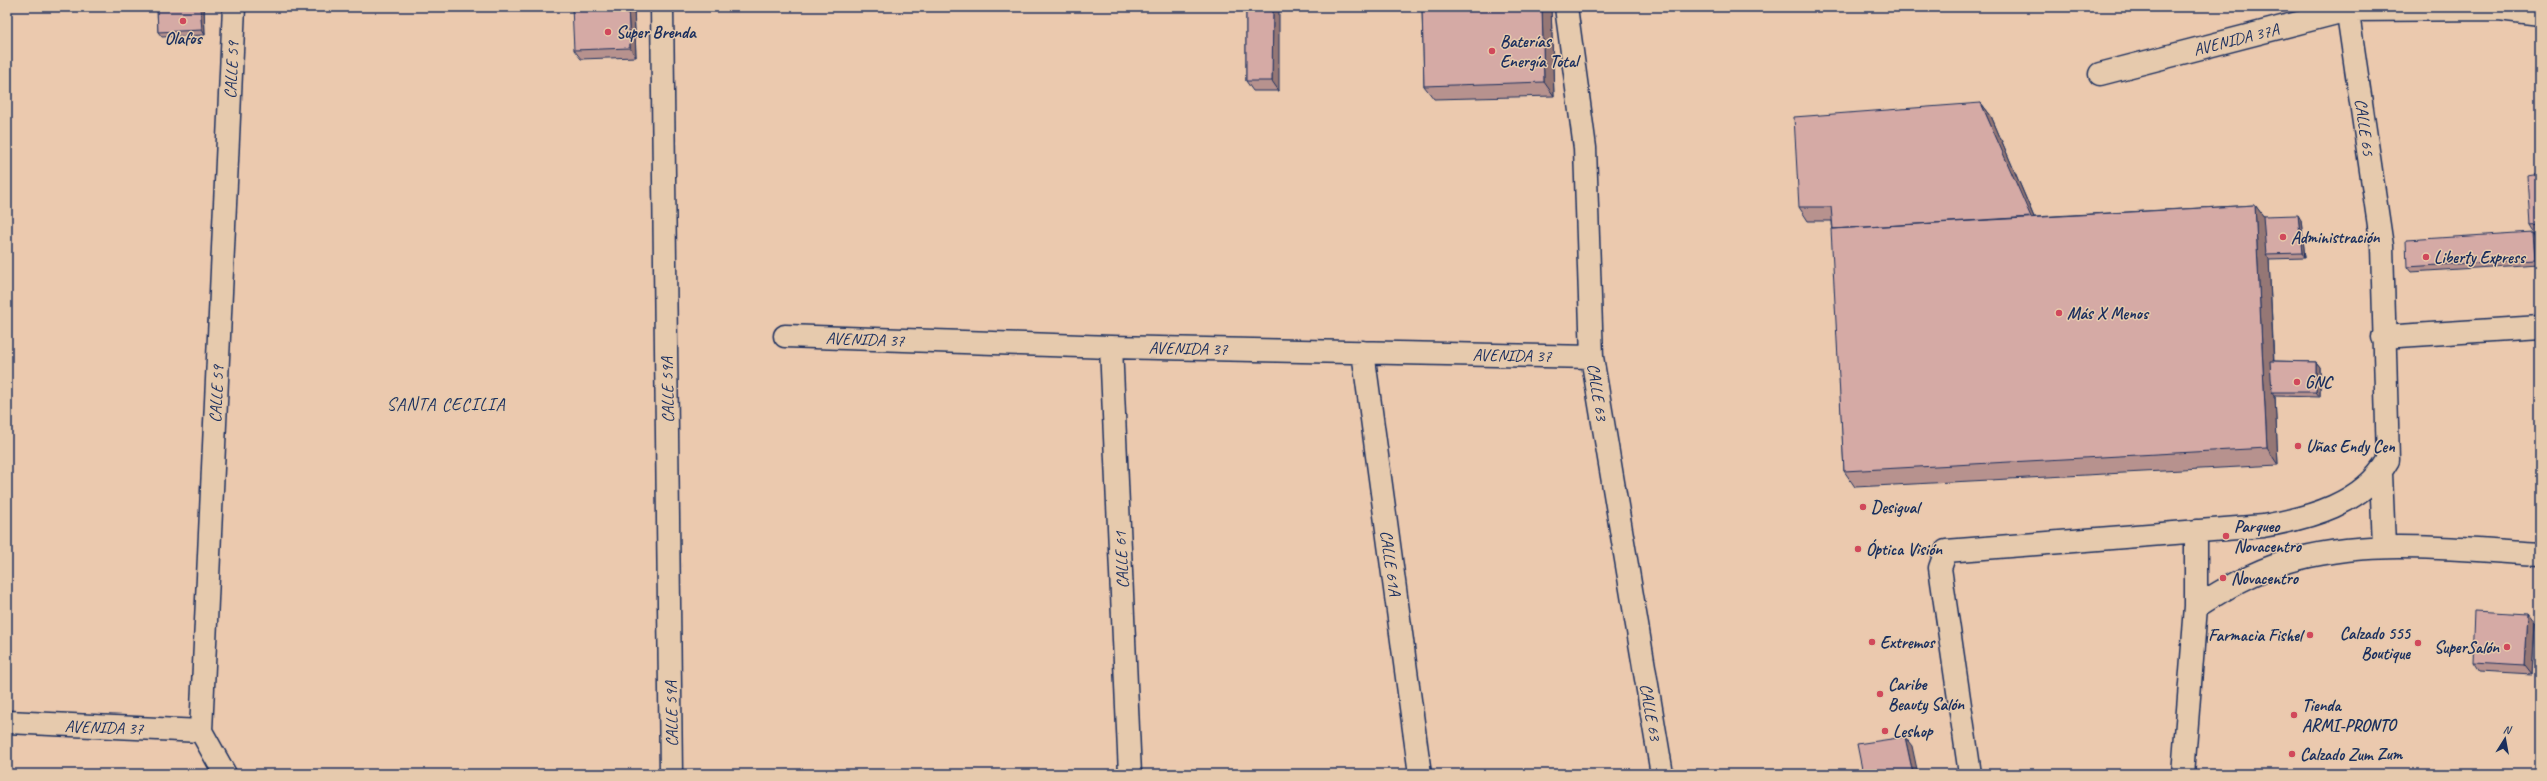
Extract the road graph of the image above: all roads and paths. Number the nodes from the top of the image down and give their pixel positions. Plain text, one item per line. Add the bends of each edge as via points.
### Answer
1 (234, 7) edge
2 (662, 7) edge
3 (1566, 7) edge
4 (2348, 9) edge
5 (2540, 14) edge
6 (2100, 74) dead end
7 (2540, 327) edge
8 (785, 336) dead end
9 (2384, 337) junction
10 (1111, 347) junction
11 (1363, 352) junction
12 (1592, 357) junction
13 (2381, 473) junction
14 (2196, 531) junction
15 (2384, 546) junction
16 (2540, 554) edge
17 (2196, 607) junction
18 (7, 722) edge
19 (201, 731) junction
20 (225, 774) edge
21 (671, 774) edge
22 (1130, 774) edge
23 (1420, 774) edge
24 (1662, 774) edge
25 (1970, 774) edge
26 (2183, 774) edge

1 - 19 street, CALLE 59
2 - 21 street, CALLE 59A
3 - 12 street, CALLE 63 via 1585,148
4 - 5 street, AVENIDA 37A via 2499,9
4 - 6 street, AVENIDA 37A
4 - 9 street, CALLE 65 via 2382,246
7 - 9 street
8 - 10 street, AVENIDA 37
9 - 13 street, CALLE 65 via 2388,460
10 - 11 street, AVENIDA 37
10 - 22 street, CALLE 61
11 - 12 street, AVENIDA 37
11 - 23 street, CALLE 61A
12 - 24 street, CALLE 63
13 - 14 street via 2353,495 2325,512 2263,526
13 - 15 street
14 - 17 street
14 - 25 street via 1946,551 1940,568
15 - 16 street
15 - 17 street via 2324,553 2285,562 2242,580
17 - 26 street
18 - 19 street, AVENIDA 37
19 - 20 street

